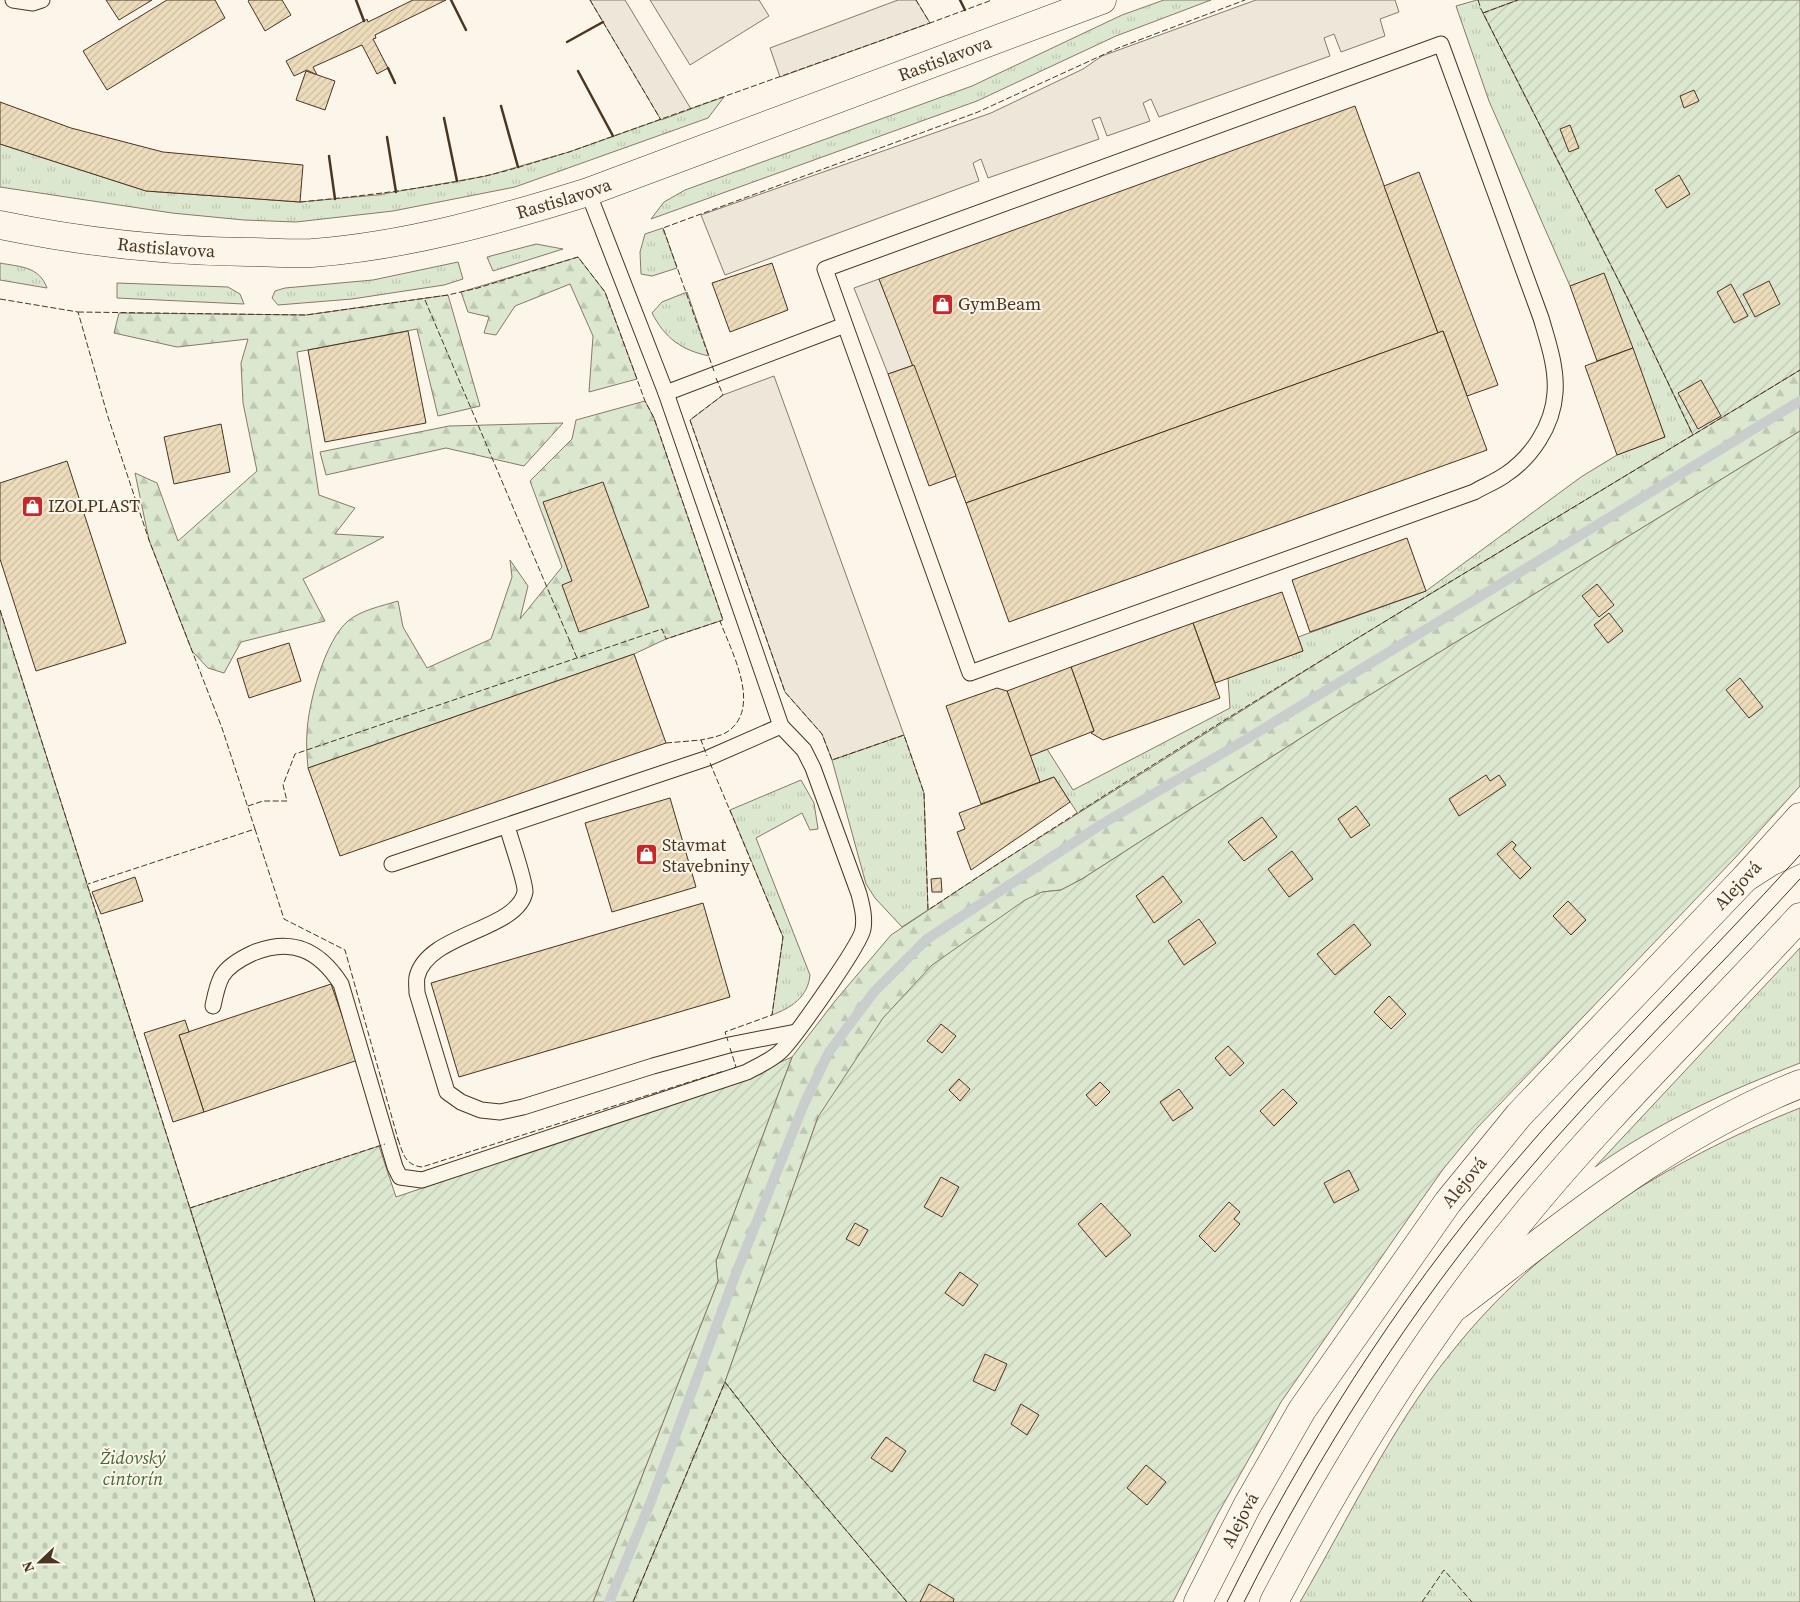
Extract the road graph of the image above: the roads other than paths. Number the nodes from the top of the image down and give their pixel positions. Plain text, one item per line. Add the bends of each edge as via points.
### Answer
1 (13, 0) edge
2 (42, 0) edge
3 (1102, 0) edge
4 (588, 192) junction
5 (0, 225) edge
6 (845, 325) junction
7 (666, 392) junction
8 (781, 726) junction
9 (1800, 817) edge
10 (506, 826) junction
11 (1800, 848) edge
12 (392, 864) dead end
13 (1745, 878) junction
14 (1800, 917) edge
15 (213, 1006) dead end
16 (796, 1032) junction
17 (1800, 1084) edge
18 (1454, 1308) junction
19 (1198, 1602) edge
20 (1274, 1602) edge

1 - 2 lane via 33,3
3 - 4 main road, Rastislavova
4 - 5 main road, Rastislavova via 417,239 311,253 185,251 68,239
4 - 7 lane
6 - 6 lane via 970,673 1474,492 1505,475 1530,454 1547,426 1556,394 1552,353 1441,44 825,269
6 - 7 lane
7 - 8 lane
8 - 10 lane via 708,758
8 - 16 lane via 804,750 814,768 864,914 863,930 854,948
9 - 13 main road, Alejová
10 - 12 lane
10 - 16 lane via 525,890 520,905 509,914 436,951 424,963 417,977 417,992 447,1092 461,1102 481,1110 500,1112 515,1109 729,1045
11 - 13 main road
13 - 19 main road, Alejová via 1519,1116 1448,1202 1302,1410 1247,1506
14 - 18 main road via 1574,1158 1524,1216
15 - 16 lane via 223,975 241,959 269,946 284,944 318,957 341,984 395,1167 400,1177 415,1180 747,1072 778,1054
17 - 18 main road via 1711,1125 1645,1165
18 - 20 main road via 1352,1459

